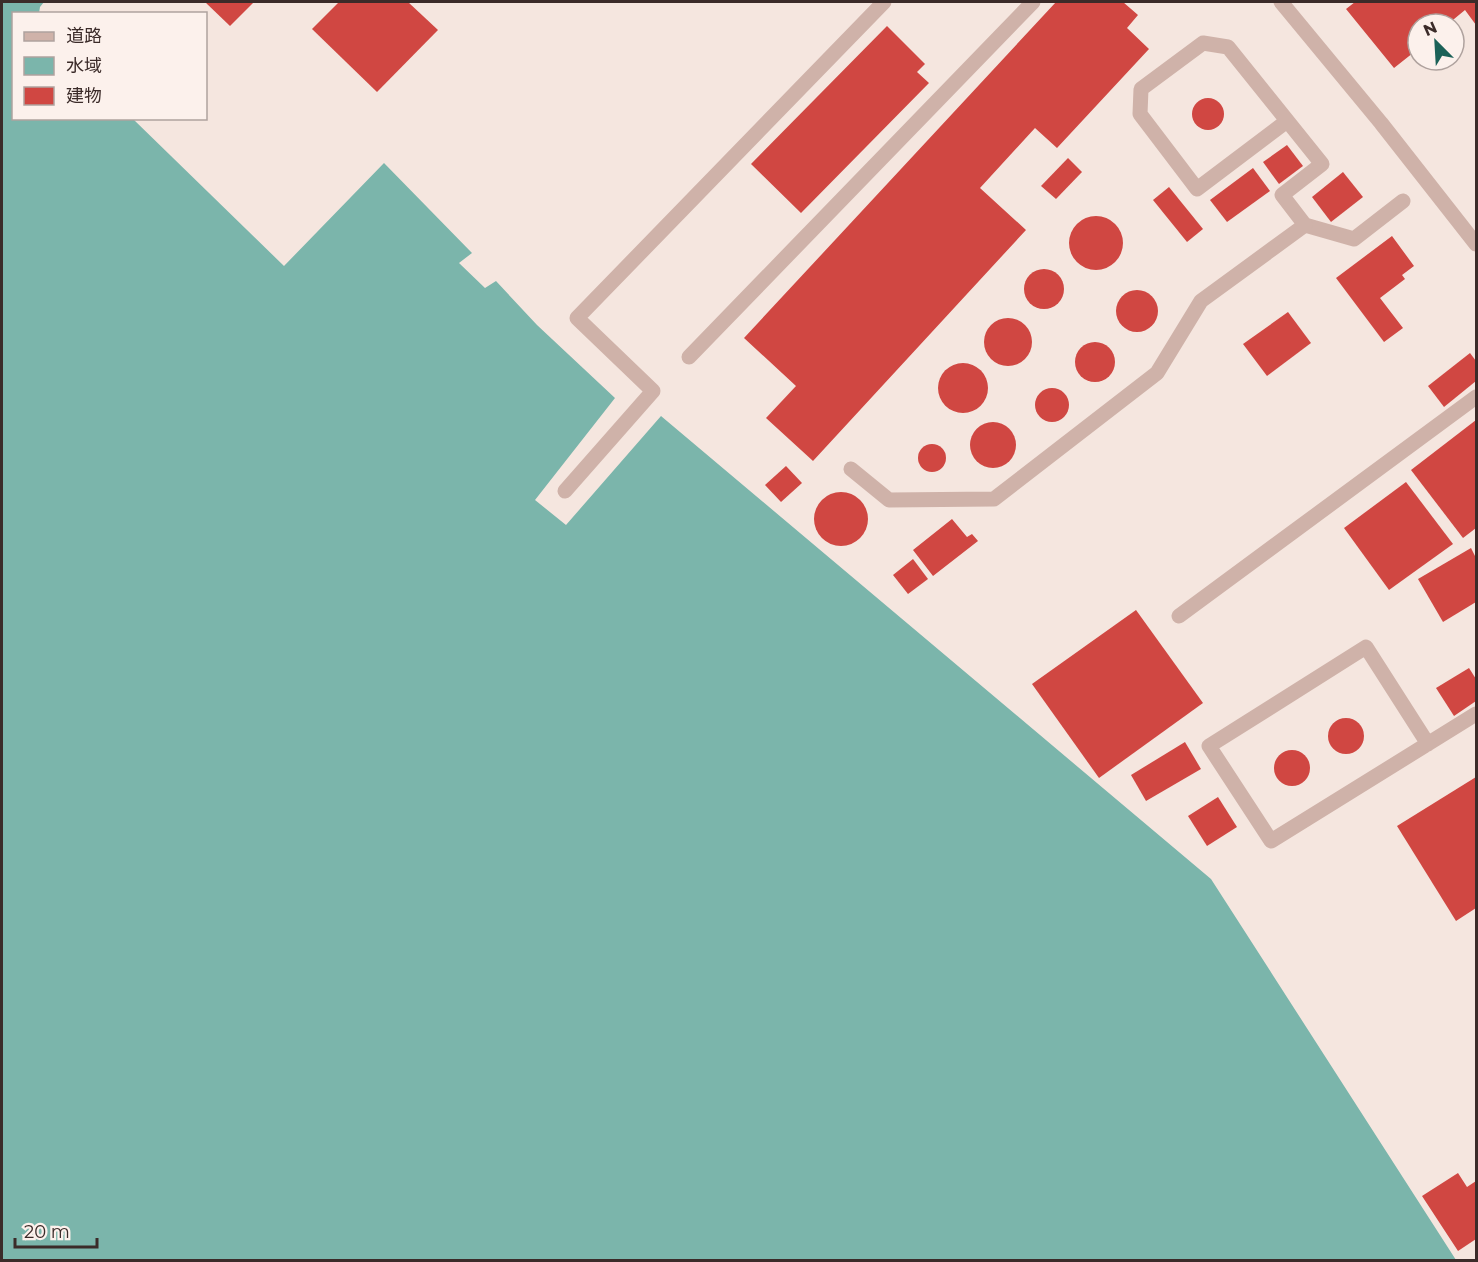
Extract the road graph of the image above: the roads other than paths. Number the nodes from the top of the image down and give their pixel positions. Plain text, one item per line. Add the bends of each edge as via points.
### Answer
1 (884, 2) edge
2 (1034, 2) edge
3 (1281, 2) edge
4 (1287, 121) junction
5 (1403, 201) dead end
6 (1305, 225) junction
7 (1476, 244) edge
8 (689, 357) dead end
9 (1476, 397) edge
10 (851, 470) dead end
11 (564, 491) dead end
12 (1179, 616) dead end
13 (1476, 714) edge
14 (1428, 744) junction

1 - 11 street via 577,318 653,391
2 - 8 street
3 - 7 street
4 - 4 street via 1228,47 1203,43 1141,89 1140,114 1197,189
4 - 6 street via 1322,164 1282,195
5 - 6 street via 1354,239
6 - 10 street via 1201,301 1157,373 994,499 889,500
9 - 12 street
13 - 14 street
14 - 14 street via 1366,647 1209,746 1270,842

